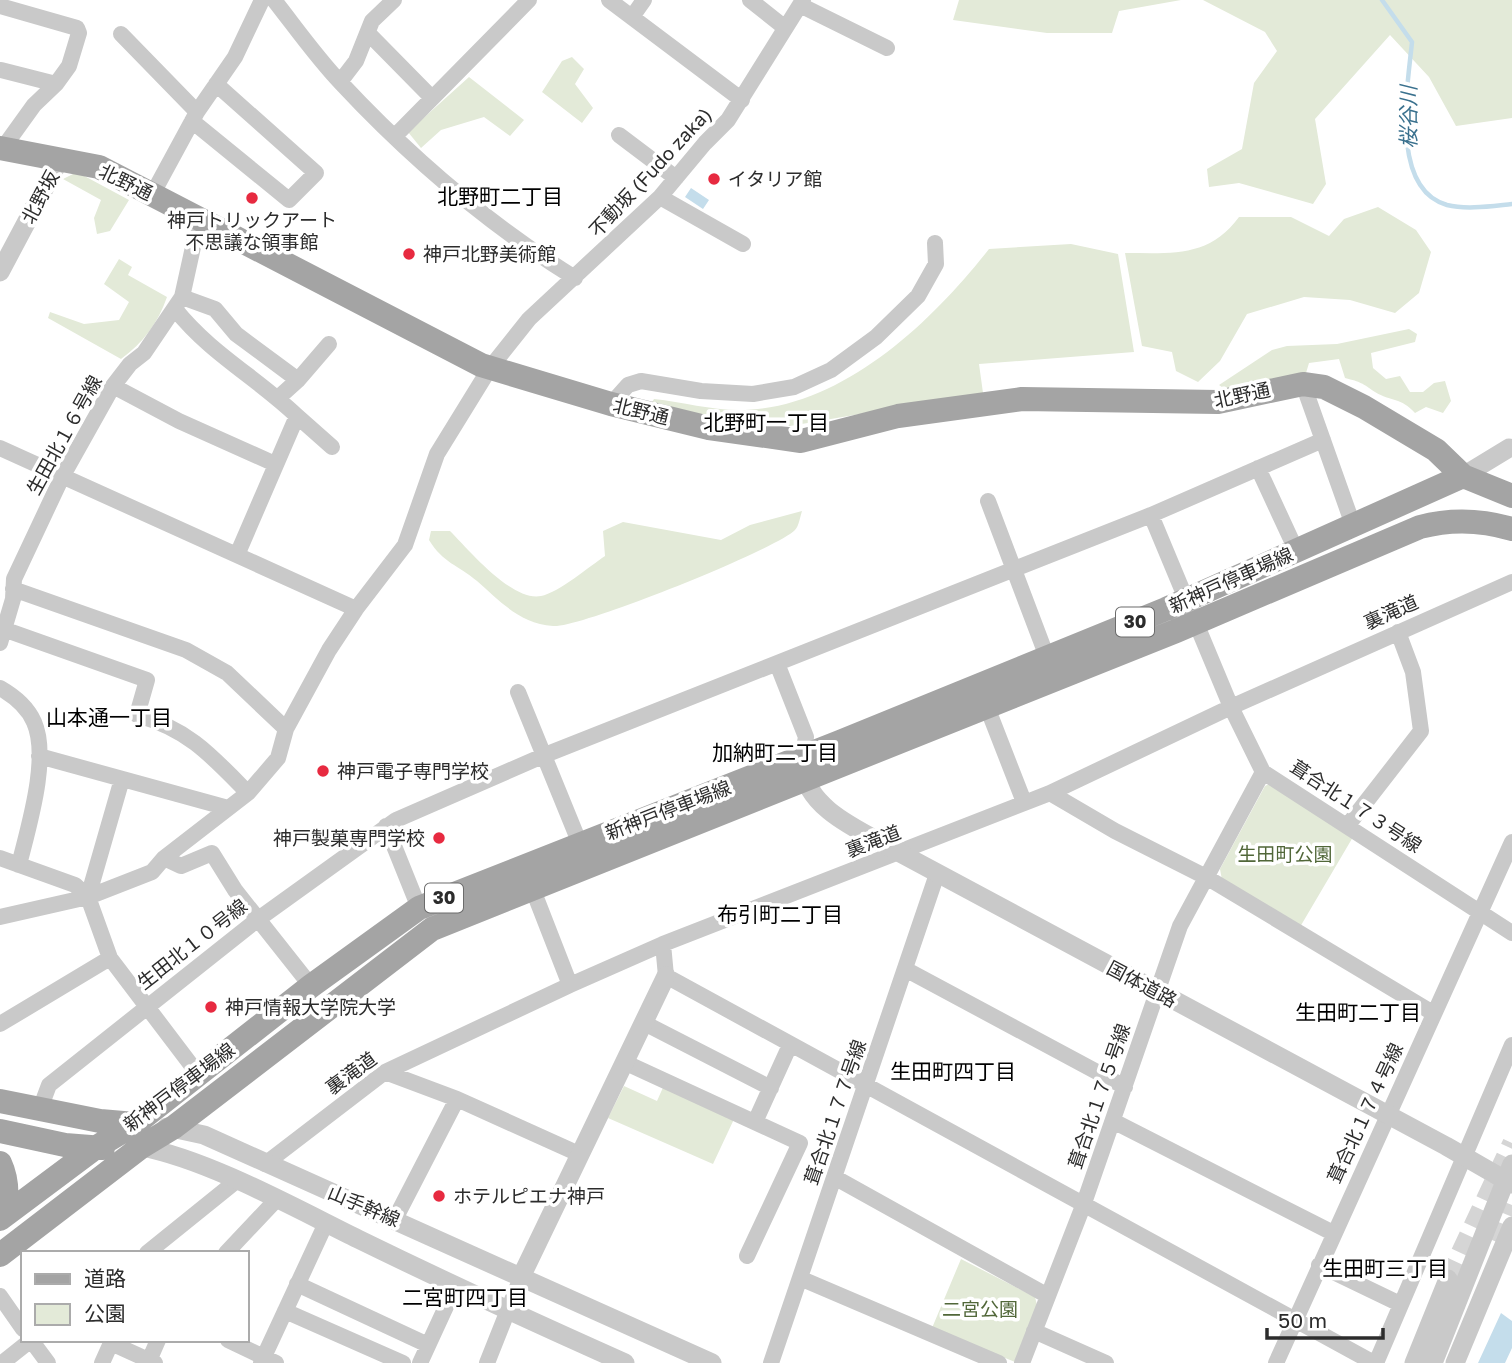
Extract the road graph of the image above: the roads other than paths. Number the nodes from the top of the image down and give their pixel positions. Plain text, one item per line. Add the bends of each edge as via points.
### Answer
1 (262, 0) edge
2 (274, 0) edge
3 (394, 0) edge
4 (529, 0) edge
5 (609, 0) edge
6 (644, 0) edge
7 (750, 0) edge
8 (801, 2) edge
9 (0, 6) edge
10 (632, 17) junction
11 (784, 27) junction
12 (121, 34) dead end
13 (369, 34) junction
14 (887, 48) dead end
15 (1, 70) edge
16 (340, 82) junction
17 (216, 83) junction
18 (56, 85) junction
19 (432, 98) junction
20 (743, 100) junction
21 (194, 117) junction
22 (619, 135) dead end
23 (395, 136) junction
24 (1, 148) edge
25 (60, 159) junction
26 (676, 178) junction
27 (152, 195) junction
28 (660, 197) junction
29 (199, 220) junction
30 (935, 243) dead end
31 (743, 244) dead end
32 (0, 272) edge
33 (575, 278) junction
34 (178, 303) junction
35 (329, 344) dead end
36 (490, 368) junction
37 (298, 380) junction
38 (1303, 384) junction
39 (113, 386) junction
40 (278, 398) junction
41 (611, 404) junction
42 (297, 416) junction
43 (1323, 440) junction
44 (332, 447) dead end
45 (0, 448) edge
46 (1509, 448) dead end
47 (275, 464) junction
48 (1258, 468) junction
49 (1463, 476) junction
50 (62, 477) junction
51 (1512, 496) edge
52 (988, 501) dead end
53 (1151, 515) junction
54 (1441, 522) junction
55 (1353, 525) junction
56 (1512, 529) edge
57 (1296, 550) junction
58 (237, 555) junction
59 (1015, 569) junction
60 (1512, 582) edge
61 (13, 589) junction
62 (356, 609) junction
63 (1191, 612) junction
64 (1398, 632) junction
65 (3, 636) edge
66 (1047, 657) junction
67 (778, 666) junction
68 (0, 688) edge
69 (518, 692) dead end
70 (987, 707) junction
71 (1231, 707) junction
72 (286, 729) junction
73 (545, 755) junction
74 (39, 756) junction
75 (803, 769) junction
76 (1263, 772) junction
77 (122, 779) junction
78 (248, 793) junction
79 (1050, 793) junction
80 (1024, 803) junction
81 (228, 808) junction
82 (1348, 825) junction
83 (386, 826) junction
84 (1512, 842) edge
85 (580, 845) junction
86 (900, 853) junction
87 (0, 858) edge
88 (163, 858) junction
89 (19, 865) junction
90 (937, 874) junction
91 (1206, 877) junction
92 (533, 890) junction
93 (88, 897) junction
94 (419, 908) junction
95 (1480, 911) junction
96 (0, 917) edge
97 (257, 920) junction
98 (1512, 933) edge
99 (663, 944) junction
100 (110, 958) junction
101 (905, 969) junction
102 (666, 976) junction
103 (570, 985) junction
104 (311, 986) junction
105 (1158, 992) junction
106 (147, 1007) junction
107 (1433, 1013) junction
108 (643, 1023) junction
109 (0, 1024) edge
110 (790, 1045) junction
111 (1512, 1045) edge
112 (624, 1062) junction
113 (385, 1072) junction
114 (198, 1074) junction
115 (867, 1084) junction
116 (1125, 1087) junction
117 (771, 1088) junction
118 (457, 1099) junction
119 (0, 1101) edge
120 (40, 1109) junction
121 (1387, 1115) junction
122 (1113, 1121) junction
123 (755, 1122) junction
124 (174, 1127) junction
125 (0, 1131) edge
126 (138, 1136) junction
127 (95, 1148) junction
128 (579, 1154) junction
129 (1463, 1156) junction
130 (0, 1163) edge
131 (265, 1164) junction
132 (834, 1177) junction
133 (1510, 1177) edge
134 (235, 1182) junction
135 (275, 1200) junction
136 (1083, 1206) junction
137 (2, 1217) edge
138 (395, 1219) junction
139 (326, 1223) junction
140 (1512, 1226) tunnel mouth
141 (1333, 1233) junction
142 (150, 1251) edge
143 (228, 1251) edge
144 (0, 1255) edge
145 (747, 1256) dead end
146 (1319, 1265) junction
147 (522, 1275) junction
148 (802, 1279) junction
149 (1448, 1279) tunnel mouth
150 (297, 1284) junction
151 (455, 1287) junction
152 (0, 1296) edge
153 (1048, 1296) junction
154 (1400, 1304) junction
155 (285, 1311) junction
156 (508, 1311) junction
157 (1296, 1318) junction
158 (21, 1326) edge
159 (1034, 1331) junction
160 (28, 1342) edge
161 (32, 1342) edge
162 (157, 1342) edge
163 (232, 1342) edge
164 (428, 1345) junction
165 (267, 1361) edge
166 (151, 1362) edge
167 (2, 1363) edge
168 (48, 1363) edge
169 (102, 1363) edge
170 (403, 1363) edge
171 (420, 1363) edge
172 (487, 1363) edge
173 (625, 1363) edge
174 (712, 1363) edge
175 (771, 1363) edge
176 (999, 1363) edge
177 (1022, 1363) edge
178 (1106, 1363) edge
179 (1276, 1363) edge
180 (1375, 1363) edge
181 (1414, 1363) edge
182 (1433, 1363) edge
183 (1455, 1363) edge

1 - 17 street via 235,57
2 - 16 street
3 - 13 street via 372,21
4 - 19 street
5 - 10 street
6 - 10 street
7 - 11 street
8 - 11 street, 不動坂 (Fudo zaka)
8 - 14 street
9 - 18 street via 77,28 69,66
10 - 20 street
11 - 20 street, 不動坂 (Fudo zaka)
12 - 21 street
13 - 16 street
13 - 19 street
15 - 18 street
16 - 23 street
17 - 21 street
17 - 21 street via 316,173 289,200
18 - 24 street
19 - 23 street
20 - 26 street, 不動坂 (Fudo zaka)
21 - 27 street
22 - 26 street
23 - 33 street via 473,208
24 - 25 main road, 北野通
25 - 27 main road, 北野通 via 99,167
25 - 32 street, 北野坂
26 - 28 street, 不動坂 (Fudo zaka)
27 - 29 main road, 北野通
28 - 31 street
28 - 33 street, 不動坂 (Fudo zaka)
29 - 34 street, 生田北１６号線
29 - 36 main road, 北野通
30 - 41 street via 936,264 919,296 876,337 831,370 794,387 753,394 641,381 628,385
33 - 36 street, 不動坂 (Fudo zaka) via 529,319
34 - 37 street via 215,309 236,334
34 - 39 street, 生田北１６号線 via 144,353
34 - 40 street via 198,338
35 - 37 street
36 - 41 main road, 北野通
36 - 62 street, 不動坂 (Fudo zaka) via 437,454 405,545
37 - 40 street
38 - 41 main road, 北野通 via 1218,402 1022,400 898,416 802,441 709,428
38 - 43 street
38 - 49 main road, 北野通 via 1324,387 1364,407 1436,450
39 - 47 street
39 - 50 street, 生田北１６号線
40 - 42 street
42 - 44 street
42 - 47 street
43 - 48 street, 生田北１０号線
43 - 55 street
45 - 50 street
46 - 49 street
47 - 58 street
48 - 53 street, 生田北１０号線
48 - 57 street
49 - 51 main road
49 - 54 main road
49 - 55 main road, 新神戸停車場線 / 30
50 - 58 street
50 - 61 street, 生田北１６号線
52 - 59 street
53 - 59 street, 生田北１０号線
53 - 63 street, 葺合北１７３号線
54 - 56 main road, 新神戸停車場線 / 30
54 - 63 main road, 新神戸停車場線 / 30
55 - 57 main road, 新神戸停車場線 / 30
57 - 63 main road, 新神戸停車場線 / 30
58 - 62 street
59 - 66 street
59 - 67 street, 生田北１０号線
60 - 64 street, 裏滝道
61 - 65 street, 生田北１６号線
61 - 72 street via 186,650 227,673
62 - 72 street, 不動坂 (Fudo zaka)
63 - 66 main road, 新神戸停車場線 / 30
63 - 70 main road, 新神戸停車場線 / 30
63 - 71 street, 葺合北１７３号線
64 - 71 street, 裏滝道
64 - 82 street via 1413,672 1421,731
65 - 78 street via 148,680 137,715 165,723 200,744
66 - 75 main road, 新神戸停車場線 / 30
67 - 73 street, 生田北１０号線
67 - 75 street via 806,737
68 - 74 street via 26,708 34,722
69 - 73 street
70 - 75 main road, 新神戸停車場線 / 30
70 - 80 street
71 - 76 street, 葺合北１７３号線
71 - 79 street, 裏滝道
72 - 78 street, 不動坂 (Fudo zaka) via 278,758
73 - 83 street, 生田北１０号線
73 - 85 street
74 - 77 street
74 - 89 street
75 - 85 main road, 新神戸停車場線 / 30
75 - 86 street, 国体道路 via 824,807
75 - 92 main road, 新神戸停車場線 / 30
76 - 82 street, 葺合北１７３号線
76 - 91 street, 葺合北１７５号線
77 - 81 street
77 - 93 street
78 - 81 street, 不動坂 (Fudo zaka)
79 - 80 street, 裏滝道
79 - 91 street
80 - 86 street, 裏滝道
81 - 88 street, 不動坂 (Fudo zaka)
82 - 95 street, 葺合北１７３号線
83 - 94 street
83 - 97 street, 生田北１０号線
84 - 95 street, 葺合北１７４号線
85 - 94 main road, 新神戸停車場線 / 30
86 - 90 street, 国体道路
86 - 99 street, 裏滝道
87 - 89 street
88 - 93 street, 不動坂 (Fudo zaka) via 152,872
88 - 97 street via 181,866 212,853
89 - 93 street via 75,886
90 - 101 street, 葺合北１７７号線
90 - 105 street, 国体道路
91 - 105 street, 葺合北１７５号線 via 1180,926
91 - 107 street
92 - 103 street
92 - 124 main road, 新神戸停車場線 / 30 via 432,929
93 - 96 street, 不動坂 (Fudo zaka)
93 - 100 street
94 - 104 main road, 新神戸停車場線 / 30
95 - 98 street, 葺合北１７３号線
95 - 107 street, 葺合北１７４号線
97 - 104 street
97 - 106 street, 生田北１０号線
99 - 102 street
99 - 103 street, 裏滝道
100 - 106 street
100 - 109 street
101 - 115 street, 葺合北１７７号線
101 - 116 street
102 - 108 street
102 - 110 street
103 - 113 street, 裏滝道
104 - 114 main road, 新神戸停車場線 / 30
105 - 116 street, 葺合北１７５号線
105 - 121 street, 国体道路
106 - 114 street
106 - 120 street, 生田北１０号線 via 49,1085
107 - 121 street, 葺合北１７４号線
108 - 112 street
108 - 117 street
110 - 115 street
110 - 117 street
111 - 129 street
112 - 123 street
112 - 128 street
113 - 118 street
113 - 131 street, 裏滝道
114 - 126 main road, 新神戸停車場線 / 30
115 - 132 street, 葺合北１７７号線
115 - 136 street
116 - 122 street, 葺合北１７５号線
117 - 123 street
118 - 128 street
118 - 138 street
119 - 120 main road, 山手幹線
120 - 126 main road, 山手幹線
121 - 129 street, 国体道路
121 - 141 street, 葺合北１７４号線
122 - 136 street, 葺合北１７５号線
122 - 141 street
123 - 145 street via 800,1143
124 - 126 main road, 新神戸停車場線 / 30
124 - 131 street, 山手幹線 via 204,1135
125 - 127 main road
126 - 127 main road, 新神戸停車場線 / 30
126 - 134 street, 山手幹線
126 - 144 main road, 新神戸停車場線 / 30
127 - 137 main road, 新神戸停車場線 / 30
128 - 147 street
129 - 133 street, 国体道路
129 - 154 street
130 - 137 main road via 8,1197
131 - 138 street, 山手幹線
132 - 148 street, 葺合北１７７号線
132 - 153 street
133 - 182 street
134 - 135 street, 山手幹線
134 - 142 street
135 - 139 street, 山手幹線
135 - 143 street
136 - 153 street, 葺合北１７５号線
136 - 157 street
138 - 147 street, 山手幹線
139 - 150 street
139 - 151 street, 山手幹線
140 - 183 street
141 - 146 street, 葺合北１７４号線
146 - 154 street
146 - 157 street, 葺合北１７４号線
147 - 156 street
147 - 174 street, 山手幹線
148 - 175 street, 葺合北１７７号線
148 - 176 street
149 - 181 street
150 - 155 street
150 - 164 street
151 - 156 street, 山手幹線
151 - 164 street
152 - 158 street
153 - 159 street, 葺合北１７５号線
154 - 180 street
155 - 165 street
155 - 170 street
156 - 172 street
156 - 173 street, 山手幹線
157 - 179 street, 葺合北１７４号線
157 - 180 street
159 - 177 street, 葺合北１７５号線
159 - 178 street
160 - 167 street
161 - 168 street
162 - 166 street
163 - 165 street
164 - 171 street
166 - 169 street via 111,1343

